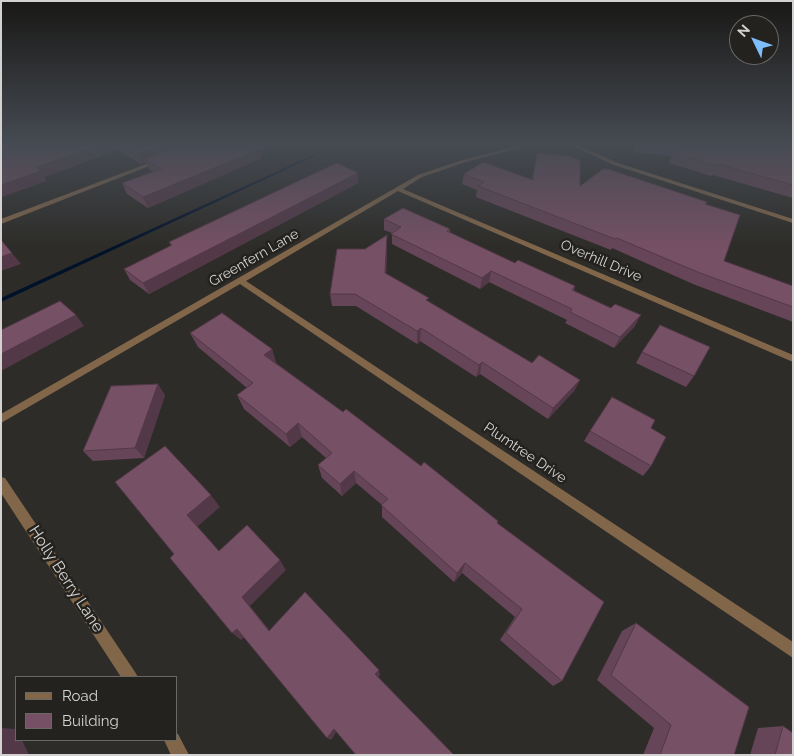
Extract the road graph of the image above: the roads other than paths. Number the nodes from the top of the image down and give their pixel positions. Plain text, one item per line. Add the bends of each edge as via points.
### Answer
1 (112, 179) edge
2 (418, 179) edge
3 (663, 179) edge
4 (398, 189) junction
5 (793, 221) edge
6 (1, 222) edge
7 (240, 280) junction
8 (793, 359) edge
9 (1, 419) edge
10 (1, 482) edge
11 (793, 651) edge
12 (129, 676) edge
13 (173, 741) edge
14 (182, 755) edge

1 - 6 street
2 - 4 street, Greenfern Lane
3 - 5 street
4 - 7 street, Greenfern Lane
4 - 8 street, Overhill Drive
7 - 9 street, Greenfern Lane
7 - 11 street, Plumtree Drive
10 - 12 street, Holly Berry Lane
13 - 14 street

